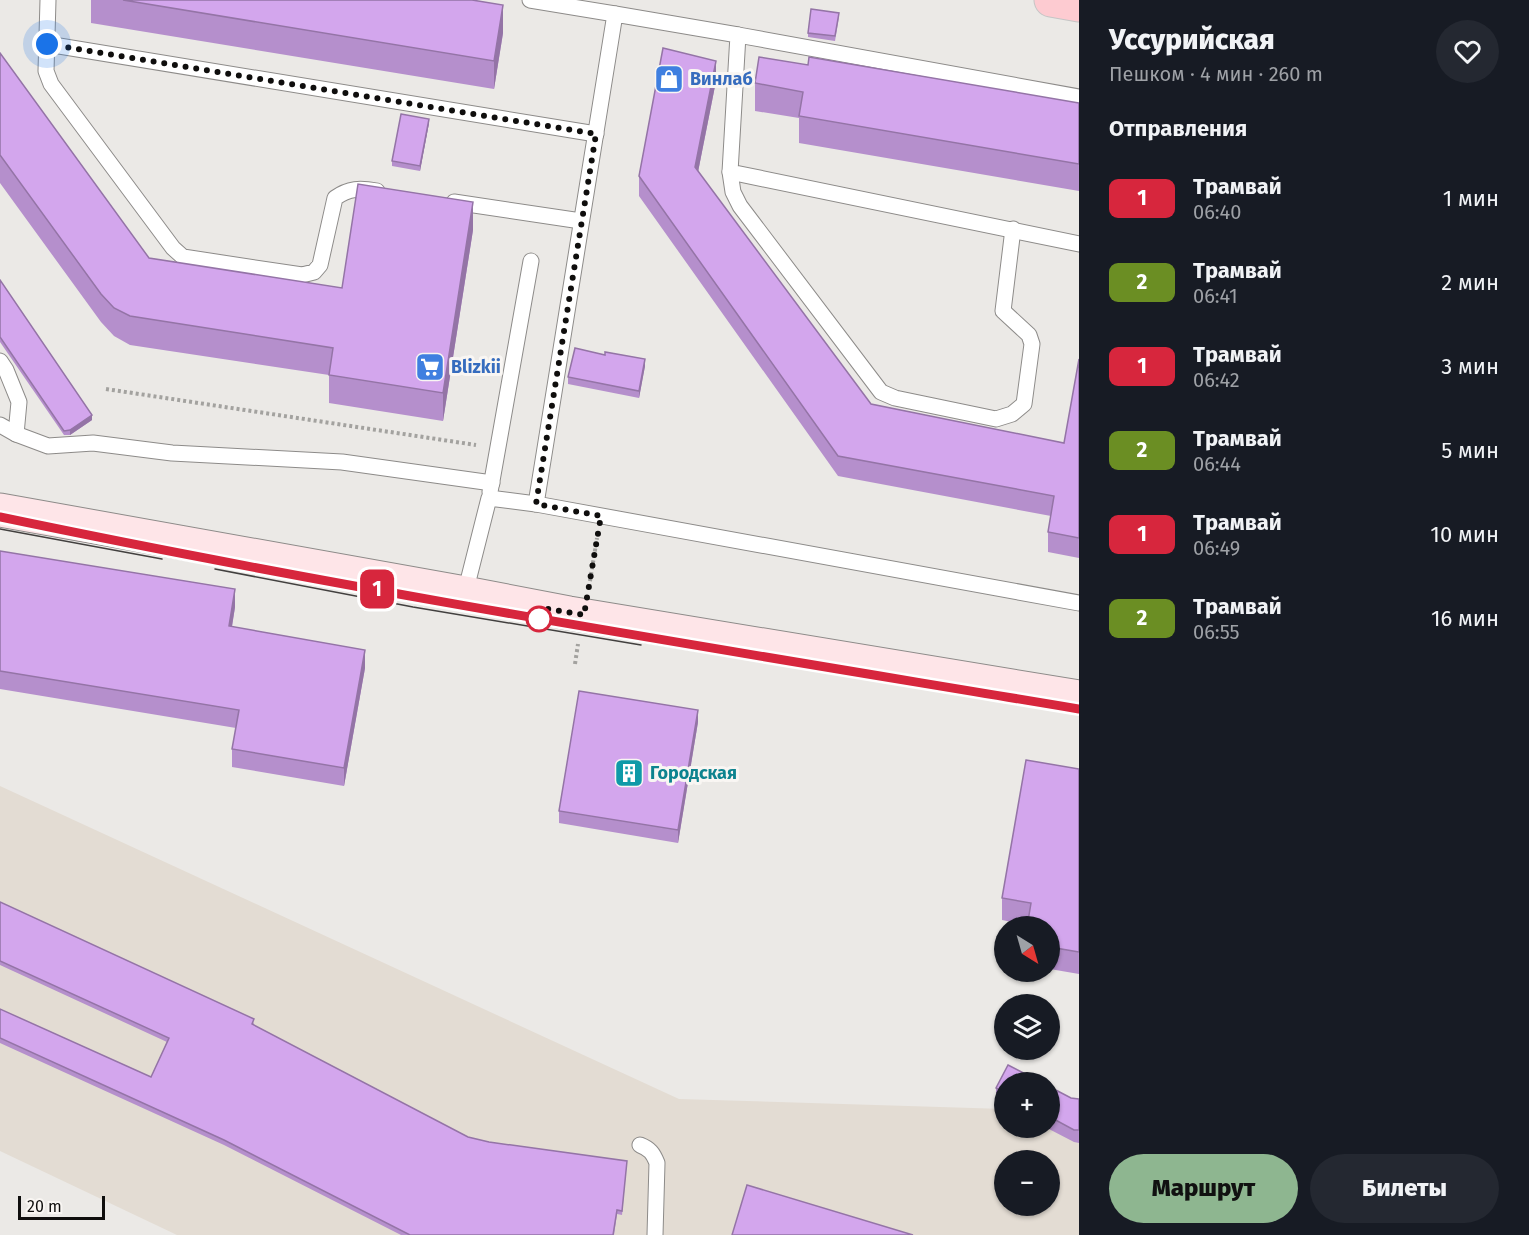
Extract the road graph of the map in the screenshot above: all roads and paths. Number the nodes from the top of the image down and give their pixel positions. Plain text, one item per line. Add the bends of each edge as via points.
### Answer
1 (48, 0) edge
2 (530, 0) edge
3 (1051, 0) edge
4 (1079, 5) edge
5 (615, 14) junction
6 (738, 35) junction
7 (47, 44) junction
8 (1079, 98) edge
9 (596, 134) junction
10 (730, 172) junction
11 (393, 193) edge
12 (438, 200) edge
13 (581, 221) junction
14 (1013, 229) junction
15 (1079, 244) edge
16 (531, 261) dead end
17 (0, 361) edge
18 (106, 389) dead end
19 (0, 424) edge
20 (16, 434) junction
21 (498, 449) junction
22 (490, 491) junction
23 (536, 504) junction
24 (0, 510) edge
25 (601, 516) junction
26 (465, 592) junction
27 (1079, 603) edge
28 (584, 615) junction
29 (575, 664) dead end
30 (1079, 697) edge
31 (640, 1145) dead end
32 (655, 1235) edge

1 - 7 lane
2 - 5 lane
3 - 4 main road
5 - 6 lane
5 - 9 lane
6 - 8 lane
6 - 10 lane
7 - 9 lane
7 - 11 lane via 46,71 51,84 183,257 302,275 314,272 320,265 335,198 359,188
9 - 13 lane
10 - 14 lane
10 - 14 lane via 740,206 881,392 996,418 1012,414 1024,404 1032,344 1029,335 1003,310
12 - 13 lane
13 - 23 lane
14 - 15 lane
16 - 21 lane
17 - 20 lane via 19,402
18 - 21 path
19 - 20 lane
20 - 22 lane via 48,446 93,443 171,453 342,462
21 - 22 lane
22 - 23 lane
22 - 26 lane
23 - 25 lane
24 - 26 main road
25 - 27 lane
25 - 28 path
26 - 28 main road
28 - 29 path
28 - 30 main road
31 - 32 lane via 649,1149 657,1163

